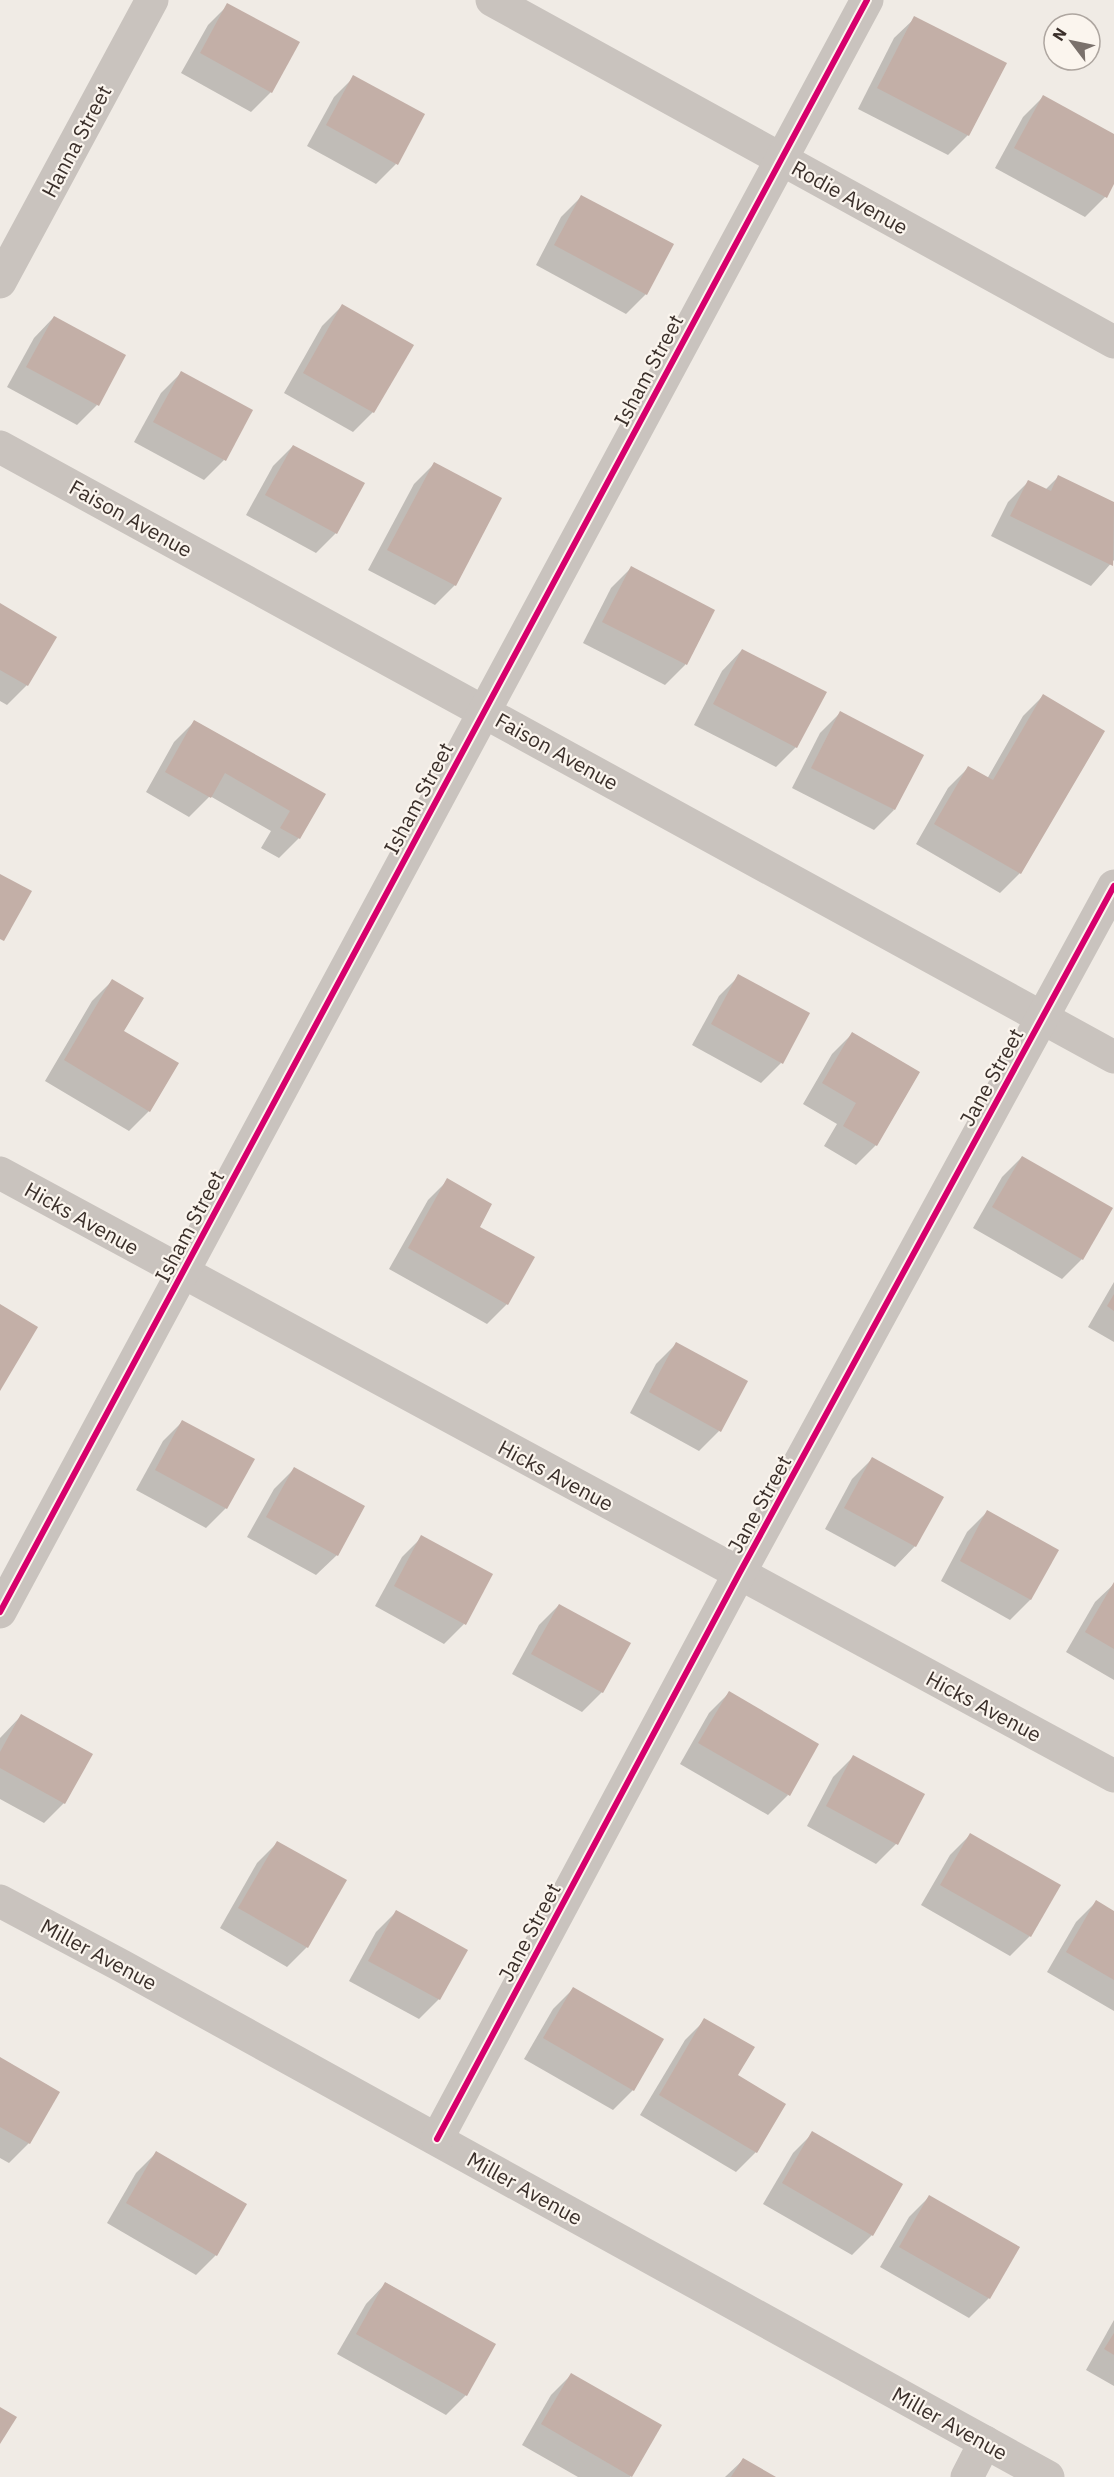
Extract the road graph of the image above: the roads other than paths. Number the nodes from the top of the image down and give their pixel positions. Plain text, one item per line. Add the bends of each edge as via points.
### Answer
1 (152, 0) edge
2 (492, 0) edge
3 (867, 0) edge
4 (781, 159) junction
5 (0, 282) edge
6 (1114, 342) edge
7 (0, 447) edge
8 (483, 711) junction
9 (1114, 886) edge
10 (1043, 1017) junction
11 (1114, 1057) edge
12 (0, 1173) edge
13 (183, 1273) junction
14 (739, 1574) junction
15 (0, 1612) edge
16 (1114, 1776) edge
17 (0, 1901) edge
18 (437, 2139) junction
19 (986, 2442) junction
20 (967, 2477) edge
21 (1048, 2477) edge

1 - 5 street, Hanna Street
2 - 4 street, Rodie Avenue
3 - 4 street, Isham Street
4 - 6 street, Rodie Avenue
4 - 8 street, Isham Street
7 - 8 street, Faison Avenue
8 - 10 street, Faison Avenue
8 - 13 street, Isham Street
9 - 10 street, Jane Street
10 - 11 street, Faison Avenue
10 - 14 street, Jane Street
12 - 13 street, Hicks Avenue
13 - 14 street, Hicks Avenue
13 - 15 street, Isham Street
14 - 16 street, Hicks Avenue
14 - 18 street, Jane Street
17 - 18 street, Miller Avenue
18 - 19 street, Miller Avenue
19 - 20 street
19 - 21 street, Miller Avenue

